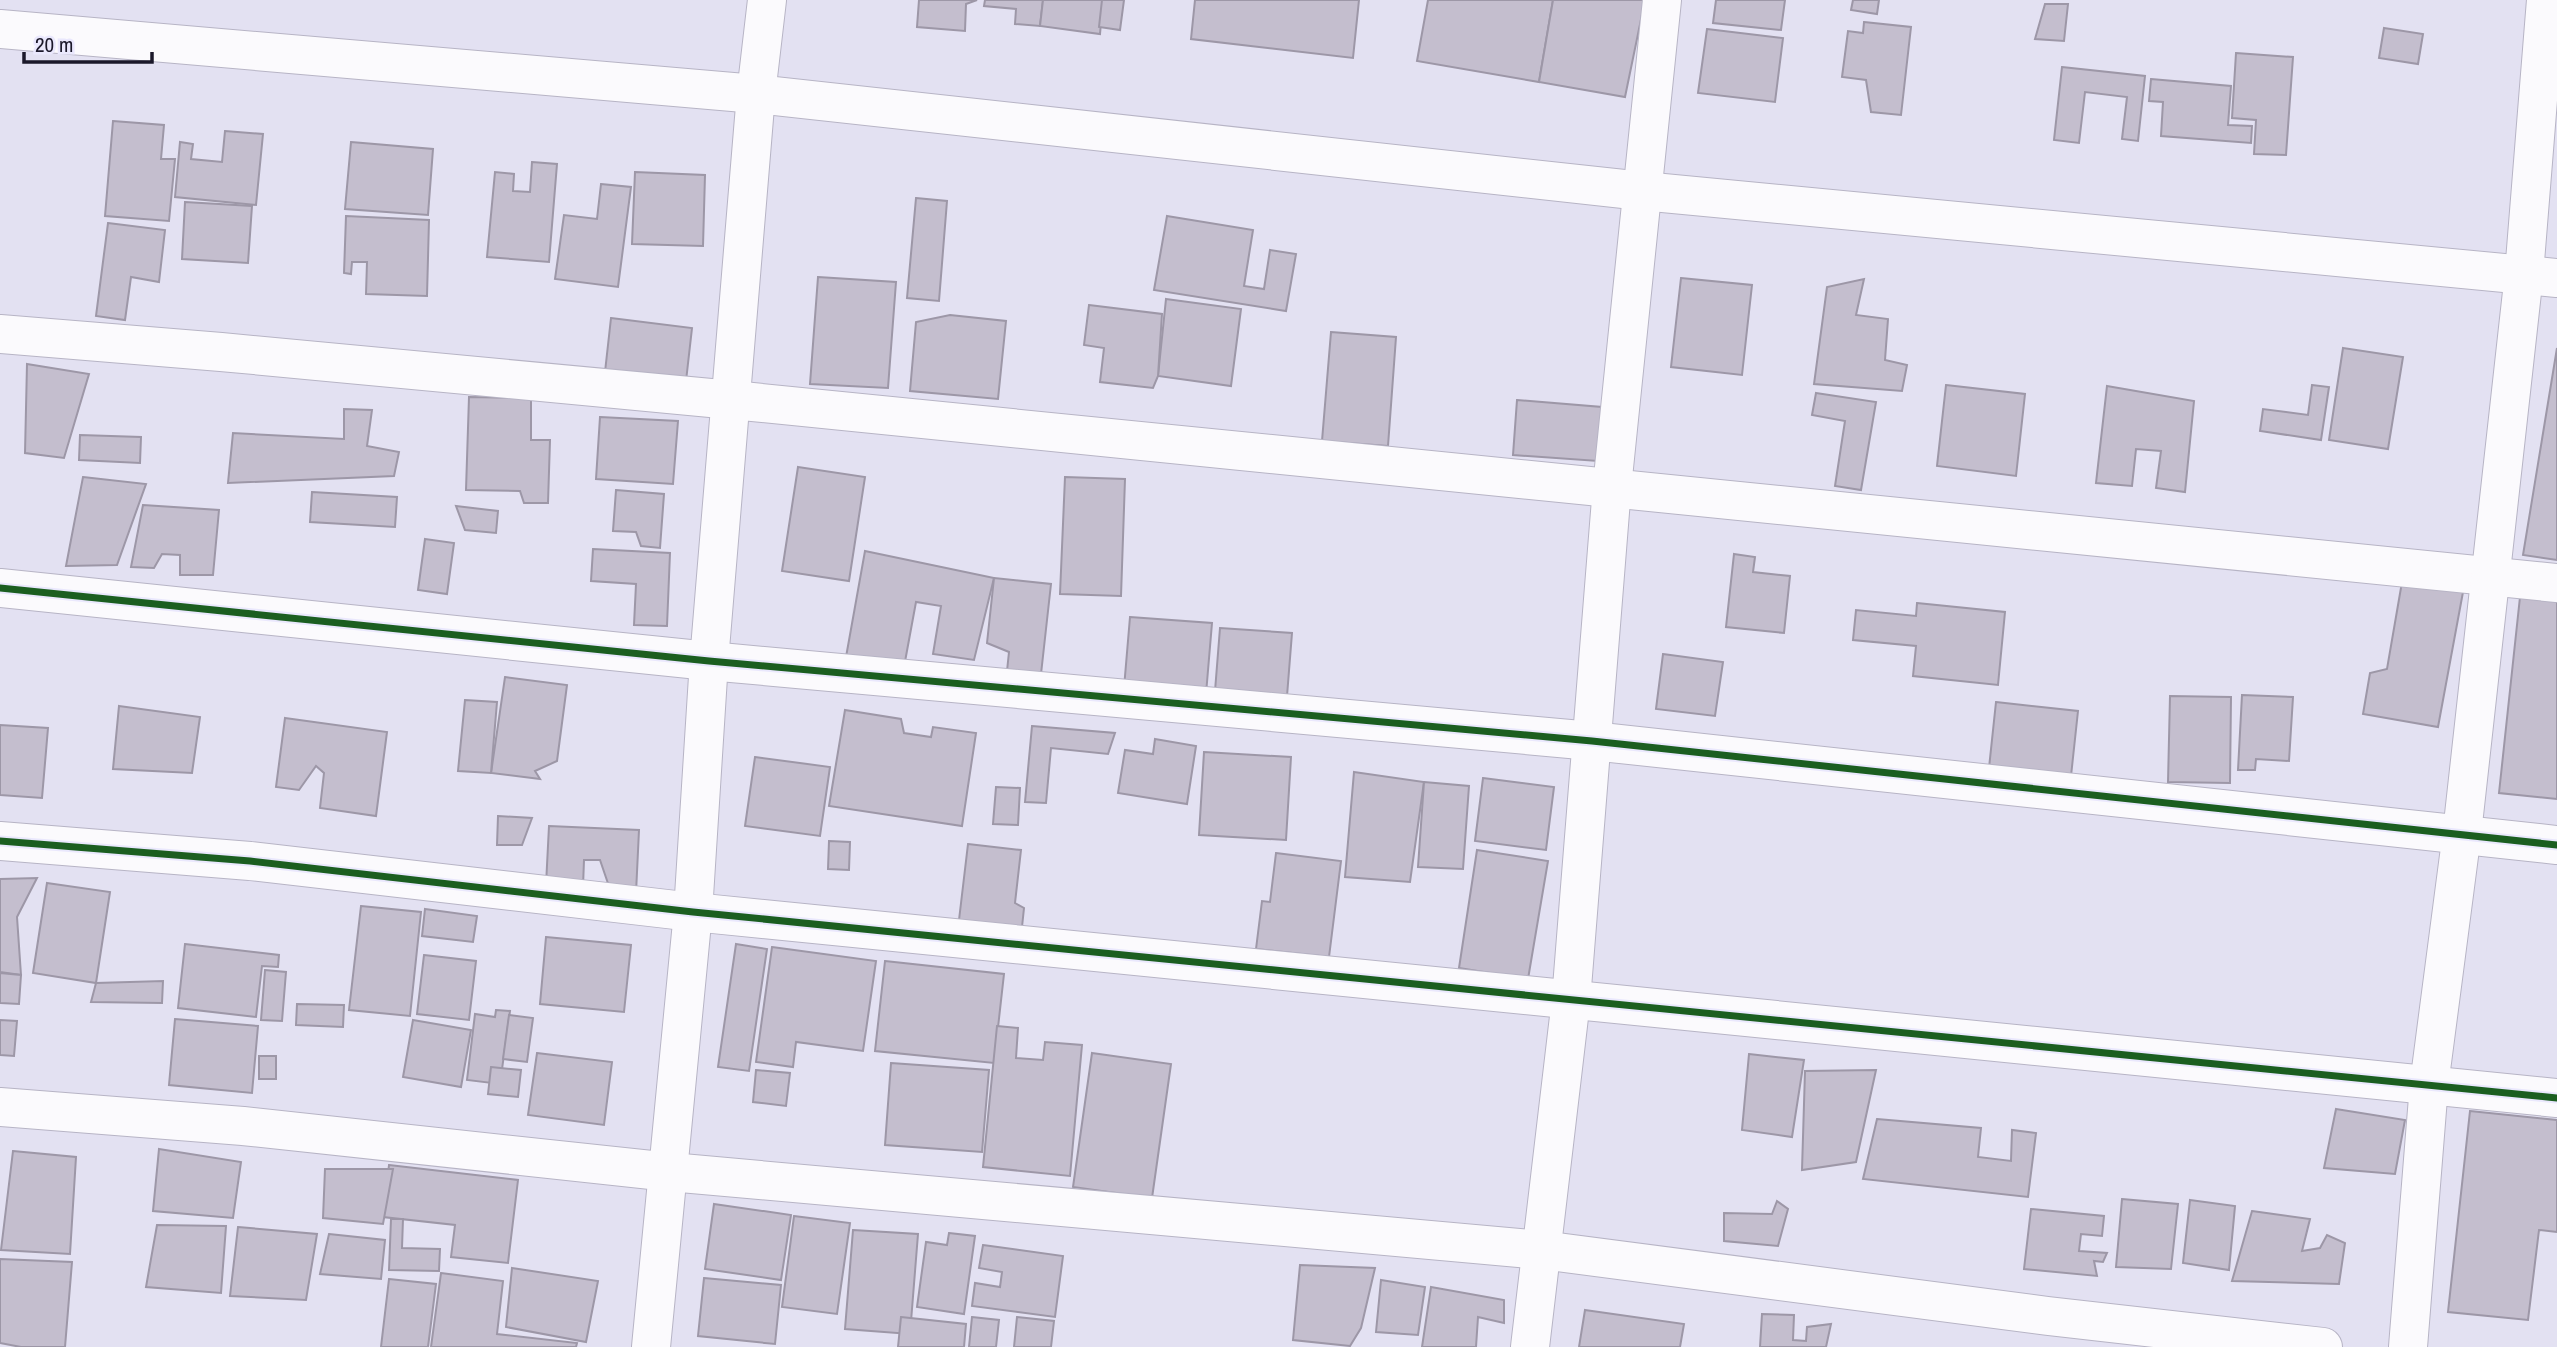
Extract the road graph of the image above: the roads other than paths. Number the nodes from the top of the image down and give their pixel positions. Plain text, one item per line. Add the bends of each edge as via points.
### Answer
1 (767, 0) edge
2 (1662, 0) edge
3 (2546, 0) edge
4 (0, 29) edge
5 (756, 94) junction
6 (1642, 191) junction
7 (2541, 276) edge
8 (0, 334) edge
9 (732, 400) junction
10 (1612, 487) junction
11 (2490, 575) junction
12 (2557, 583) edge
13 (0, 588) edge
14 (709, 661) junction
15 (1592, 741) junction
16 (2462, 833) junction
17 (0, 841) edge
18 (2557, 845) edge
19 (693, 912) junction
20 (1571, 1000) junction
21 (2429, 1085) junction
22 (2557, 1098) edge
23 (0, 1107) edge
24 (670, 1172) junction
25 (1542, 1250) junction
26 (2046, 1331) edge
27 (651, 1347) edge
28 (1530, 1347) edge
29 (2323, 1347) edge
30 (2408, 1347) edge

1 - 5 street
2 - 6 street
3 - 7 street
4 - 5 street
5 - 6 street
5 - 9 street
6 - 7 street
6 - 10 street
7 - 11 street
8 - 9 street
9 - 10 street
9 - 14 street
10 - 11 street
10 - 15 street
11 - 12 street
11 - 16 street
13 - 14 street
14 - 15 street
14 - 19 street
15 - 16 street
15 - 20 street
16 - 18 street
16 - 21 street
17 - 19 street via 250,861
19 - 20 street
19 - 24 street
20 - 21 street
20 - 25 street
21 - 22 street
21 - 30 street
23 - 24 street via 243,1126
24 - 25 street
24 - 27 street
25 - 26 street
25 - 28 street
26 - 29 street

